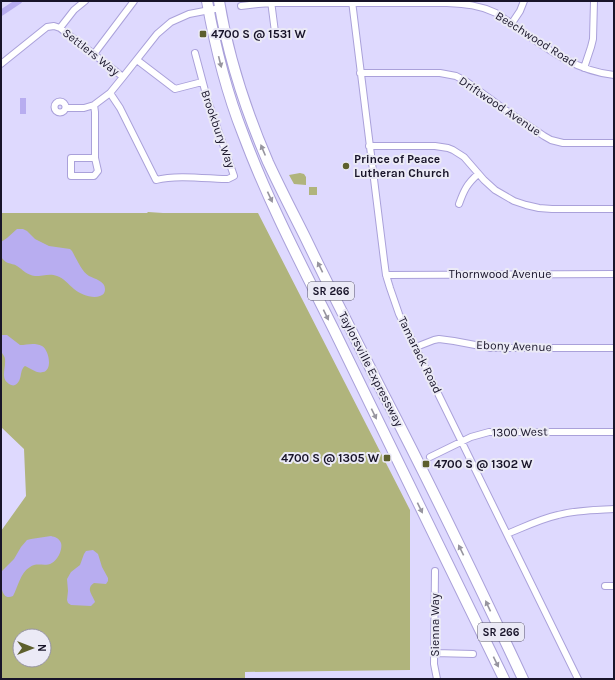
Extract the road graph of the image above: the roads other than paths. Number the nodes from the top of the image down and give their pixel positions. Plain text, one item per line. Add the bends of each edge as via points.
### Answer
1 (85, 1) edge
2 (134, 1) edge
3 (524, 1) edge
4 (594, 1) edge
5 (272, 2) edge
6 (352, 2) edge
7 (447, 2) edge
8 (219, 4) edge
9 (208, 5) edge
10 (241, 6) dead end
11 (512, 24) junction
12 (60, 28) junction
13 (275, 32) dead end
14 (195, 53) dead end
15 (94, 54) junction
16 (138, 60) junction
17 (1, 64) edge
18 (584, 68) junction
19 (360, 74) junction
20 (614, 75) edge
21 (124, 78) junction
22 (202, 82) junction
23 (110, 93) junction
24 (94, 105) junction
25 (66, 108) dead end
26 (614, 143) edge
27 (369, 146) junction
28 (94, 158) junction
29 (478, 174) junction
30 (459, 204) dead end
31 (614, 209) edge
32 (614, 274) edge
33 (386, 275) junction
34 (416, 347) junction
35 (614, 348) edge
36 (614, 432) edge
37 (462, 442) junction
38 (430, 457) dead end
39 (614, 510) edge
40 (507, 534) junction
41 (435, 571) dead end
42 (605, 586) dead end
43 (614, 586) edge
44 (435, 653) junction
45 (473, 654) dead end
46 (437, 679) edge
47 (504, 679) edge
48 (523, 679) edge
49 (578, 679) edge

1 - 12 street
2 - 15 street
3 - 11 street
4 - 18 street via 593,39
5 - 6 street, Beechwood Road
5 - 10 street, Beechwood Road
5 - 13 street
6 - 7 street, Beechwood Road
6 - 19 street, Tamarack Road
7 - 11 street, Beechwood Road via 480,6
8 - 9 street
48 -> 8 main road, Taylorsville Expressway / SR 266 via 267,160 234,68
9 - 16 street via 166,25
9 -> 47 main road, Taylorsville Expressway / SR 266 via 230,98 261,179
11 - 18 street, Beechwood Road via 564,59
12 - 15 street, Settlers Way
12 - 17 street, Settlers Way via 47,27
14 - 22 street, Brookbury Way
15 - 21 street, Settlers Way
16 - 21 street
16 - 22 street, Brookbury Way via 175,89
18 - 20 street, Beechwood Road
19 - 26 street, Driftwood Avenue via 452,75 467,82 551,140 568,143
19 - 27 street, Tamarack Road
21 - 23 street
22 - 23 street, Brookbury Way via 234,176 228,179 172,177 156,180
23 - 24 street
24 - 25 street
24 - 28 street
27 - 29 street via 441,146 464,157
27 - 33 street, Tamarack Road
28 - 28 street via 98,172 94,176 71,176 71,158
29 - 30 street via 467,185
29 - 31 street via 494,190 526,205 552,209
32 - 33 street, Thornwood Avenue
33 - 34 street, Tamarack Road via 399,314
34 - 35 street, Ebony Avenue via 439,339 491,348
34 - 37 street, Tamarack Road
36 - 37 street, 1300 West via 500,432 480,434
37 - 38 street, 1300 West
37 - 40 street, Tamarack Road
39 - 40 street via 588,510 557,515
40 - 49 street, Tamarack Road
41 - 44 street, Sienna Way
42 - 43 street
44 - 45 street
44 - 46 street, Sienna Way

